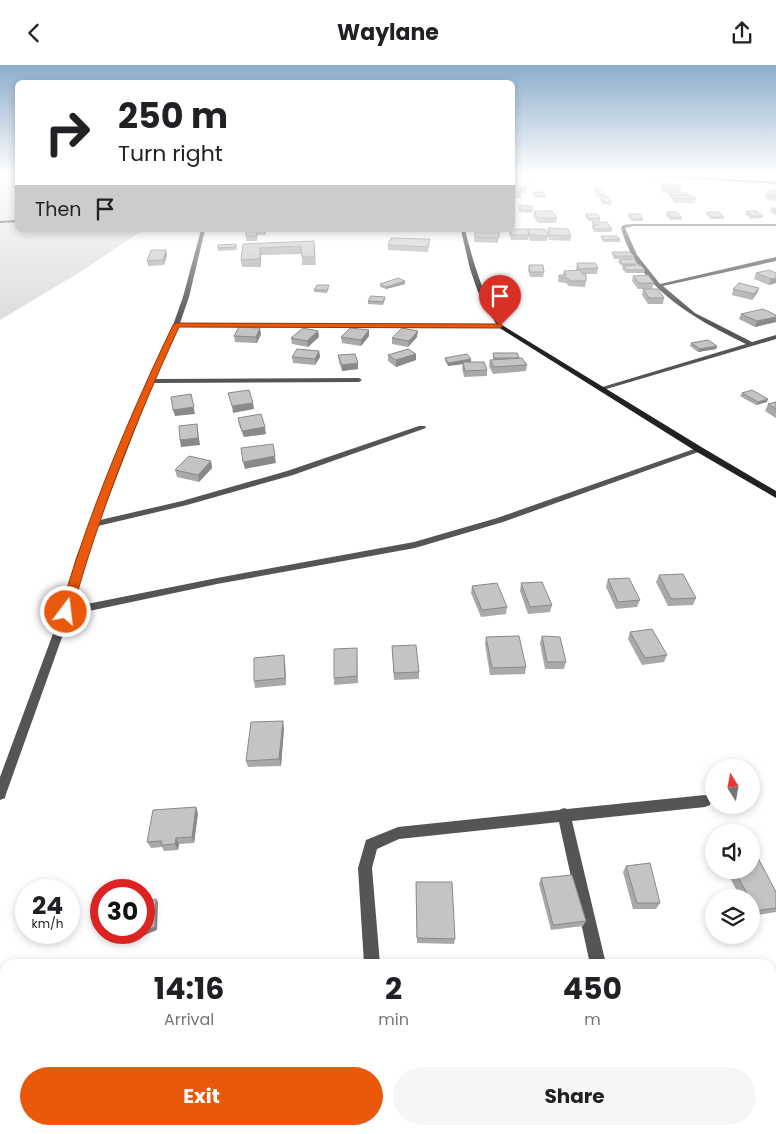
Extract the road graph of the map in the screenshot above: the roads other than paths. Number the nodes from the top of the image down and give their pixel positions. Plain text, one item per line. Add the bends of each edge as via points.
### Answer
1 (776, 225) edge
2 (202, 232) edge
3 (463, 232) edge
4 (776, 259) edge
5 (658, 286) junction
6 (176, 325) junction
7 (500, 326) junction
8 (776, 337) edge
9 (751, 344) junction
10 (360, 380) dead end
11 (150, 381) junction
12 (602, 389) junction
13 (422, 428) dead end
14 (700, 450) junction
15 (776, 495) edge
16 (94, 524) junction
17 (66, 612) junction
18 (0, 794) edge
19 (705, 801) dead end
20 (564, 814) junction
21 (372, 959) edge
22 (597, 959) edge

1 - 5 street via 625,226 626,241
2 - 6 street
3 - 7 main road via 482,299
4 - 5 street
5 - 9 street via 698,319
6 - 7 street
6 - 11 street
7 - 12 main road
8 - 9 street
9 - 12 street
10 - 11 street
11 - 16 street
12 - 14 main road
13 - 16 street via 290,473
14 - 15 main road
14 - 17 street via 500,520 415,545
16 - 17 street
17 - 18 street
19 - 20 street
20 - 21 street via 398,833 371,845 365,868
20 - 22 street

